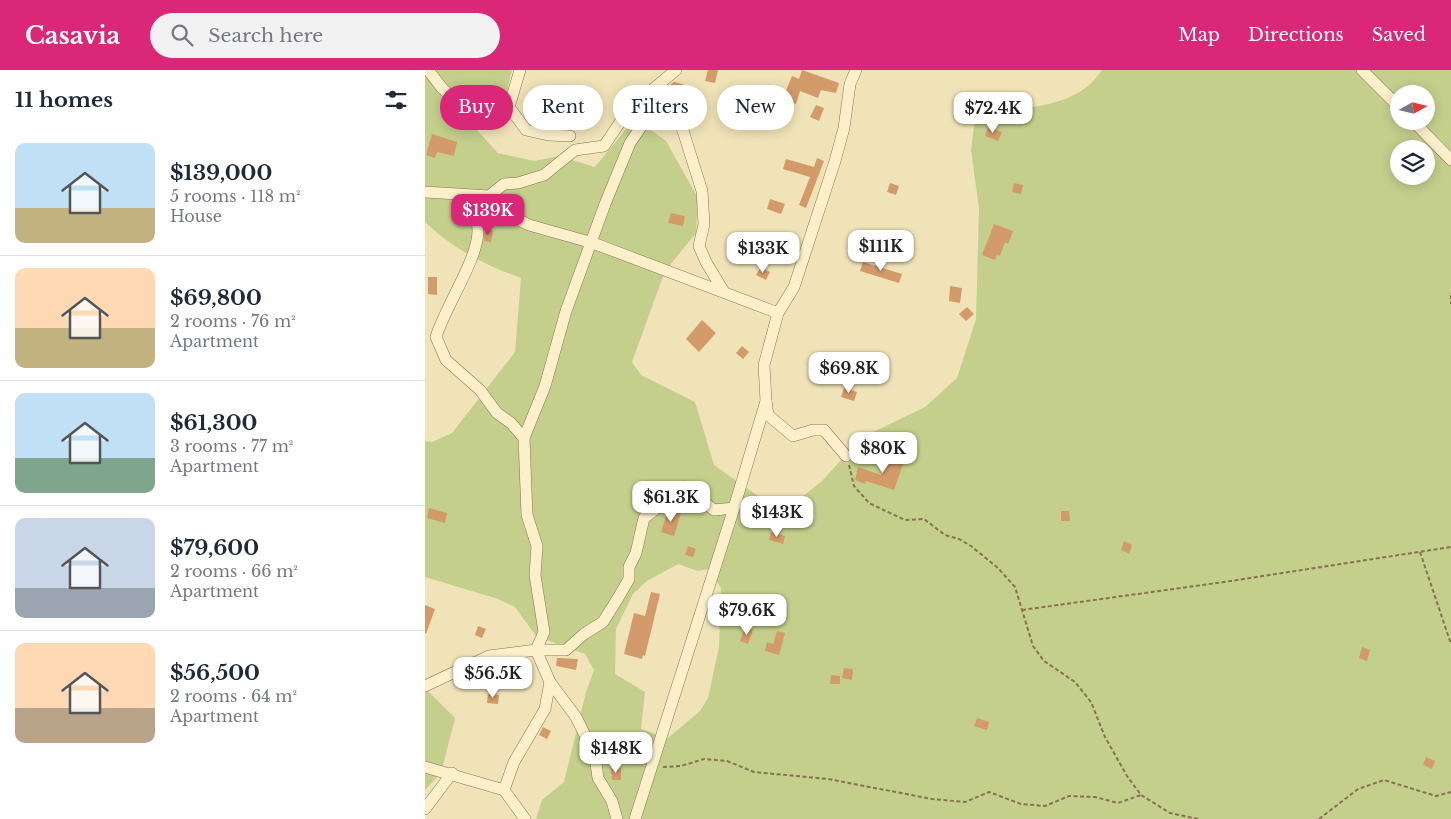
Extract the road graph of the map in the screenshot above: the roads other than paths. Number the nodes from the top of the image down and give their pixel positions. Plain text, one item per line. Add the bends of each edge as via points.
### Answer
1 (428, 70) edge
2 (520, 70) edge
3 (676, 70) edge
4 (856, 70) edge
5 (1362, 70) edge
6 (440, 85) edge
7 (513, 94) edge
8 (1390, 97) edge
9 (513, 112) edge
10 (1422, 130) edge
11 (570, 136) dead end
12 (1451, 160) edge
13 (425, 192) edge
14 (472, 196) junction
15 (593, 243) junction
16 (724, 292) junction
17 (778, 313) junction
18 (766, 401) junction
19 (524, 438) junction
20 (847, 456) road end
21 (734, 508) junction
22 (536, 650) junction
23 (550, 682) junction
24 (425, 686) edge
25 (425, 767) edge
26 (453, 773) junction
27 (504, 790) junction
28 (425, 809) edge
29 (525, 819) edge
30 (617, 819) edge
31 (635, 819) edge

1 - 6 street
2 - 7 street
3 - 14 street via 629,109 604,146 575,150 544,175 504,184 489,196
4 - 17 street via 850,84 844,128 835,161 794,287
5 - 8 street
9 - 11 street via 526,130
10 - 12 street
13 - 14 street
14 - 15 street via 529,225
14 - 19 street via 478,232 470,260 435,337 446,360 480,390 497,413
15 - 16 street
15 - 16 street via 629,143 659,103 679,118 702,191 704,224 699,246
15 - 19 street via 566,311 545,386
16 - 17 street
17 - 18 street via 764,365
18 - 20 street via 768,415 793,436 825,430
18 - 21 street
19 - 22 street via 527,515 537,546 535,575 543,632
21 - 22 street via 714,510 685,487 643,518 636,553 629,567 629,579 603,622 566,650
21 - 31 street
22 - 23 street
22 - 24 street via 489,656
23 - 27 street via 545,709 514,762
23 - 30 street via 576,717 595,756 598,778 612,801
25 - 26 street
26 - 27 street
26 - 28 street
27 - 29 street

